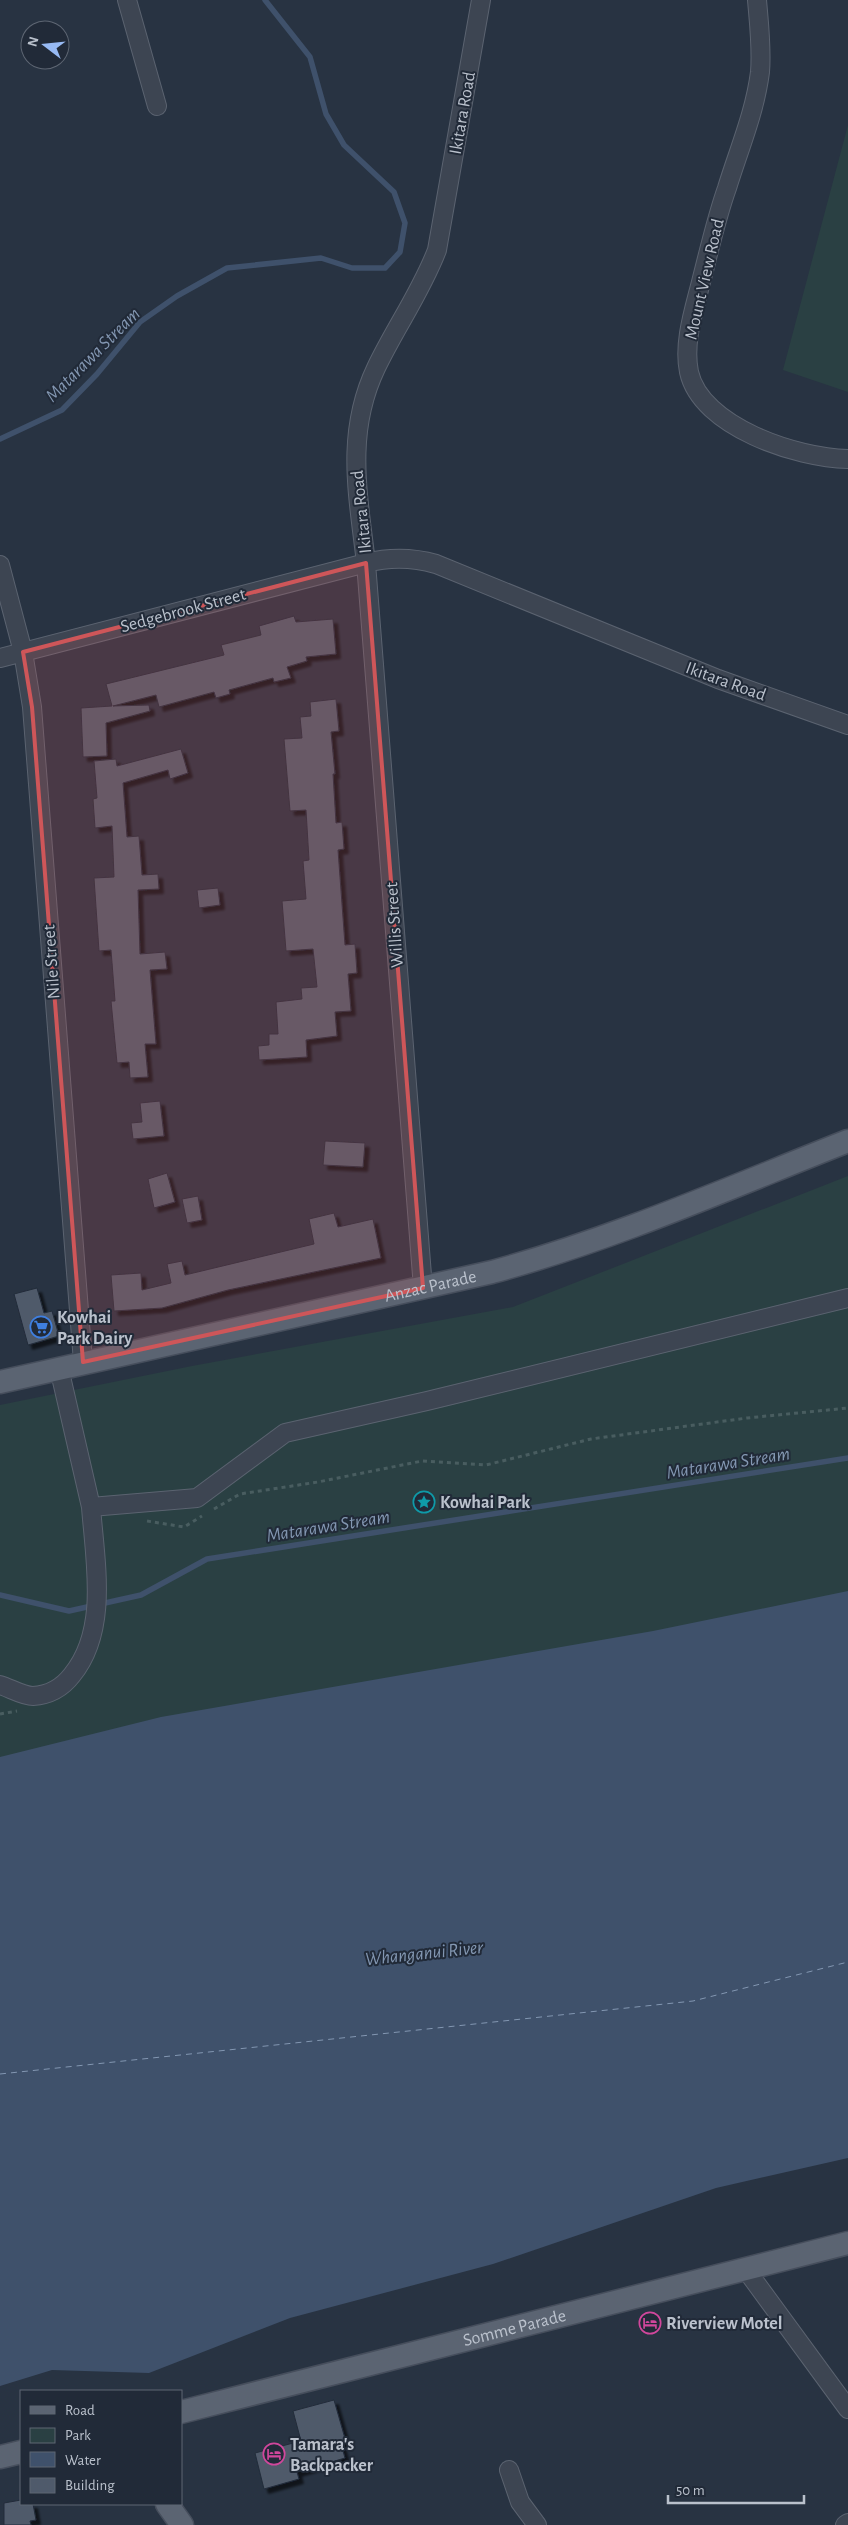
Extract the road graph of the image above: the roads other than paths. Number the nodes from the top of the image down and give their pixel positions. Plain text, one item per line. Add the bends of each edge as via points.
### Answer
1 (127, 0) edge
2 (481, 0) edge
3 (757, 0) edge
4 (157, 106) dead end
5 (848, 459) edge
6 (366, 562) junction
7 (0, 565) edge
8 (23, 652) junction
9 (0, 658) edge
10 (848, 725) edge
11 (848, 1141) edge
12 (423, 1288) junction
13 (848, 1298) edge
14 (83, 1362) junction
15 (59, 1368) junction
16 (0, 1382) edge
17 (91, 1508) junction
18 (0, 1685) edge
19 (848, 2243) edge
20 (747, 2270) junction
21 (848, 2409) edge
22 (182, 2412) edge
23 (20, 2452) edge
24 (0, 2457) edge
25 (510, 2470) dead end
26 (167, 2505) edge
27 (182, 2525) edge
28 (537, 2525) edge

1 - 4 street
2 - 6 street, Ikitara Road via 437,250 430,270 375,370 359,417 355,462
3 - 5 street, Mount View Road via 761,49 757,91 703,273 689,336 688,370 703,402 723,420 773,442 826,457
6 - 8 street, Sedgebrook Street
6 - 10 street, Ikitara Road via 403,558 436,564 718,679
6 - 12 street, Willis Street
7 - 8 street, Nile Street
8 - 9 street, Sedgebrook Street
8 - 14 street, Nile Street via 32,707
11 - 12 main road, Anzac Parade via 584,1244 501,1270
12 - 14 main road, Anzac Parade
13 - 17 street via 285,1434 197,1498
14 - 15 main road, Anzac Parade
15 - 16 main road, Anzac Parade
15 - 17 street
17 - 18 street via 97,1588 94,1627 83,1662 63,1686 46,1694 31,1696
19 - 20 main road, Somme Parade
20 - 21 street
20 - 22 main road, Somme Parade
23 - 24 main road
25 - 28 street via 520,2502
26 - 27 main road

